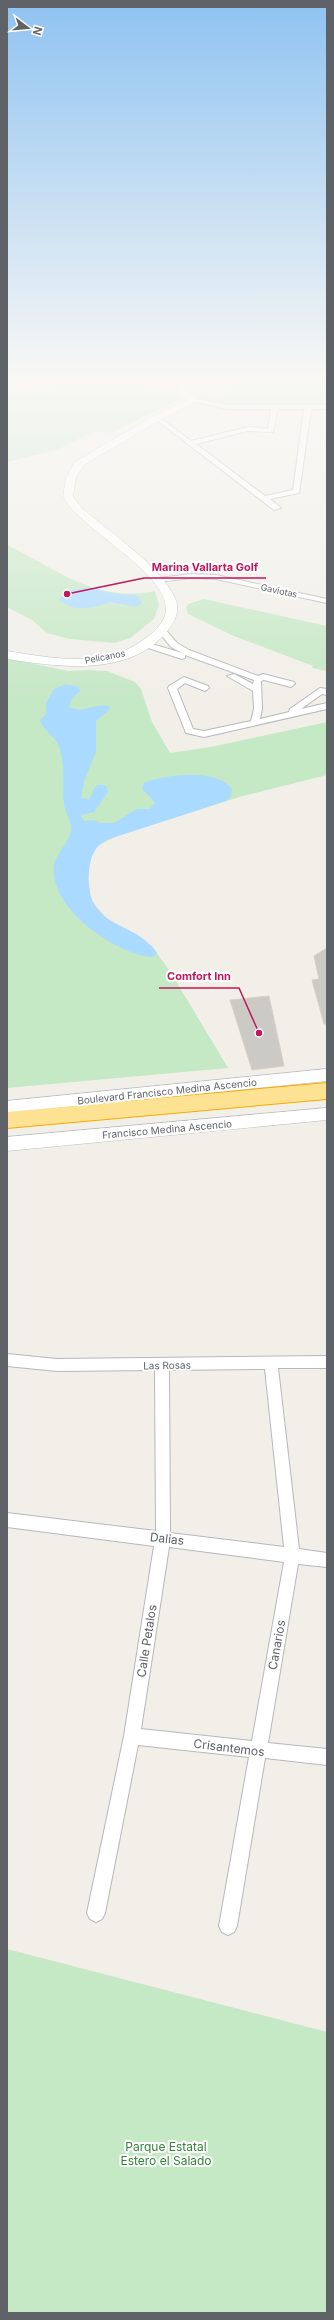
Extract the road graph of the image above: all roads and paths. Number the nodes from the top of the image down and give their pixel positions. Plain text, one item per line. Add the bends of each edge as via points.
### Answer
1 (70, 486) edge
2 (248, 486) edge
3 (297, 486) edge
4 (264, 498) junction
5 (277, 508) dead end
6 (159, 580) junction
7 (327, 601) edge
8 (162, 631) junction
9 (145, 644) junction
10 (174, 645) junction
11 (167, 650) junction
12 (7, 655) edge
13 (248, 675) junction
14 (258, 679) junction
15 (240, 680) junction
16 (291, 684) dead end
17 (205, 688) dead end
18 (256, 690) junction
19 (327, 692) edge
20 (327, 706) edge
21 (258, 709) junction
22 (291, 713) junction
23 (275, 717) junction
24 (255, 722) junction
25 (327, 1076) edge
26 (327, 1091) edge
27 (327, 1103) edge
28 (16, 1106) edge
29 (78, 1114) junction
30 (327, 1114) edge
31 (7, 1120) edge
32 (7, 1132) edge
33 (7, 1144) edge
34 (7, 1360) edge
35 (327, 1362) edge
36 (271, 1363) junction
37 (162, 1366) junction
38 (7, 1520) edge
39 (163, 1538) junction
40 (292, 1556) junction
41 (327, 1560) edge
42 (132, 1736) junction
43 (259, 1752) junction
44 (327, 1758) edge
45 (96, 1913) dead end
46 (228, 1926) dead end

1 - 6 street, Pelicanos via 68,497 80,511
2 - 4 street
3 - 4 street via 296,492
4 - 5 street
6 - 7 street, Gaviotas via 191,576 216,577
6 - 8 street, Pelicanos via 170,600 171,613 169,622
8 - 9 street, Pelicanos
8 - 10 street
9 - 11 street
9 - 12 street, Pelicanos via 120,656 77,662 45,662
10 - 11 street
10 - 13 street
11 - 15 street
13 - 14 street
13 - 15 street
14 - 16 street via 263,677
14 - 18 street
15 - 18 street
17 - 24 street via 184,680 172,688 189,731 204,734
18 - 21 street
19 - 22 street via 320,691
20 - 22 street
21 - 23 street
21 - 24 street
22 - 23 street
23 - 24 street
25 - 28 street, Boulevard Francisco Medina Ascencio
26 - 29 highway
27 - 32 highway, Francisco Medina Ascencio
28 - 29 highway
29 - 31 highway
30 - 33 street, Francisco Medina Ascencio
34 - 37 street, Las Rosas via 57,1365
35 - 36 street, Las Rosas
36 - 37 street, Las Rosas
36 - 40 street, Canarios
37 - 39 street, Calle Petalos
38 - 39 street, Dalias
39 - 40 street, Dalias
39 - 42 street, Calle Petalos
40 - 41 street, Dalias
40 - 43 street, Canarios
42 - 43 street, Crisantemos
42 - 45 street, Calle Petalos
43 - 44 street, Crisantemos
43 - 46 street, Canarios

